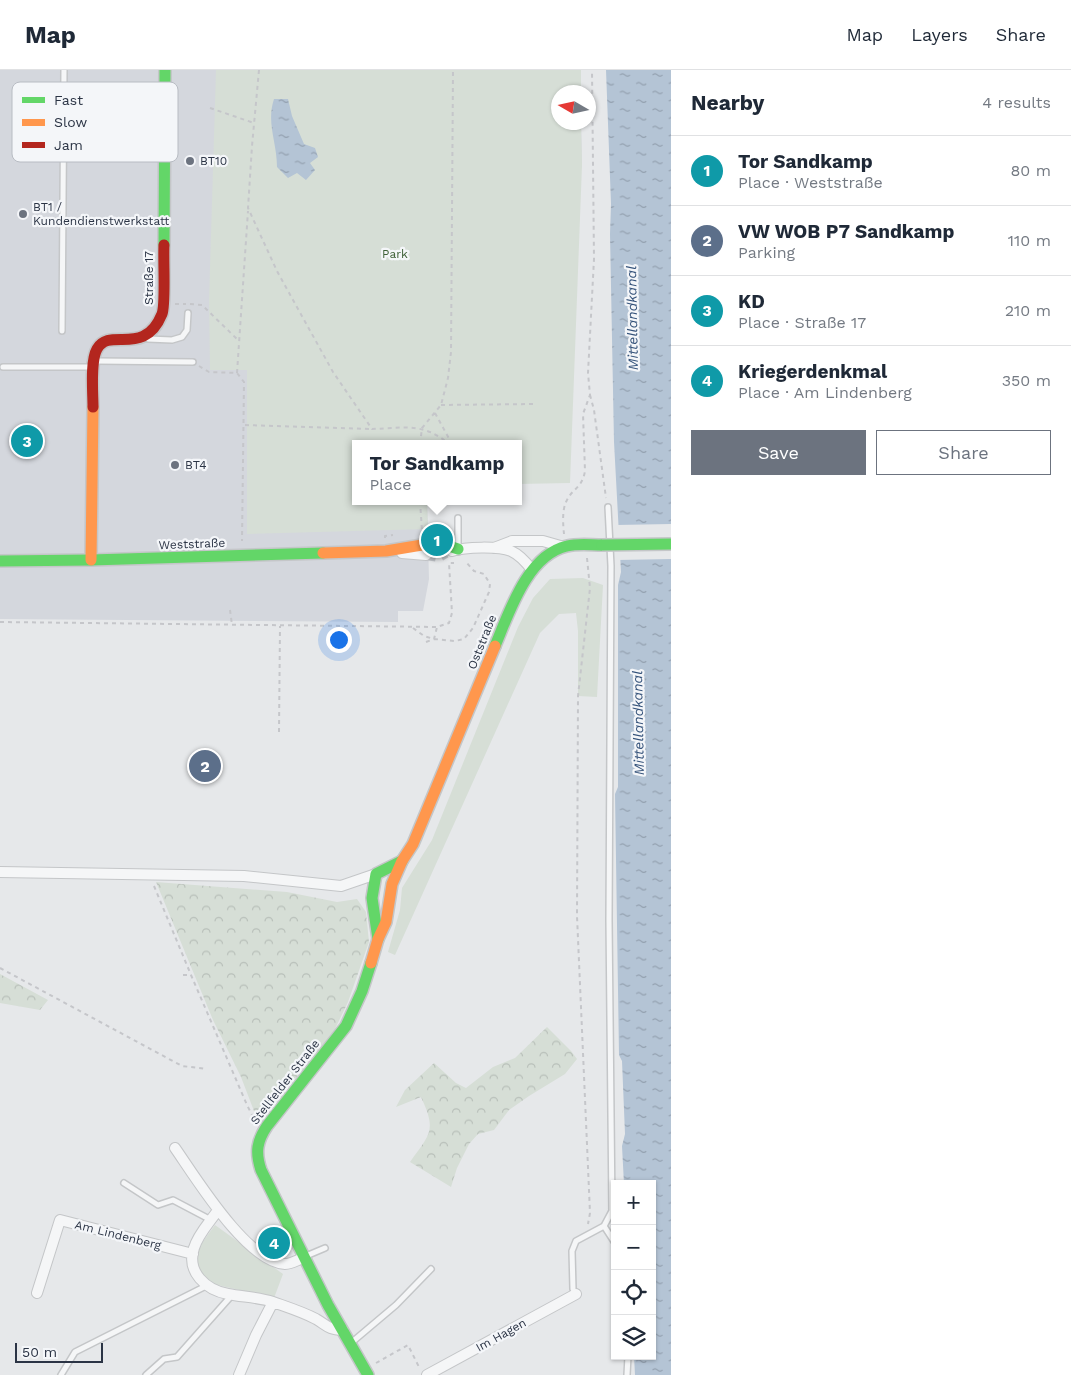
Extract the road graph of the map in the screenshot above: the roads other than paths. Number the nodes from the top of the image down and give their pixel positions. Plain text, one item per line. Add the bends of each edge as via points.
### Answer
1 (63, 162) edge
2 (164, 162) edge
3 (188, 313) dead end
4 (62, 331) dead end
5 (140, 339) junction
6 (193, 362) road end
7 (93, 364) junction
8 (3, 367) dead end
9 (608, 508) road end
10 (458, 518) dead end
11 (671, 544) edge
12 (564, 547) junction
13 (426, 548) tunnel mouth
14 (493, 548) junction
15 (458, 549) junction
16 (447, 554) tunnel mouth
17 (91, 560) junction
18 (0, 561) edge
19 (532, 570) junction
20 (402, 861) junction
21 (0, 872) edge
22 (376, 874) junction
23 (378, 939) junction
24 (175, 1148) dead end
25 (124, 1183) dead end
26 (218, 1210) junction
27 (211, 1220) junction
28 (604, 1226) junction
29 (611, 1237) edge
30 (325, 1248) dead end
31 (193, 1254) junction
32 (303, 1258) junction
33 (431, 1269) dead end
34 (206, 1286) junction
35 (37, 1293) dead end
36 (576, 1294) joint
37 (233, 1295) junction
38 (272, 1302) junction
39 (343, 1330) junction
40 (351, 1344) junction
41 (628, 1360) edge
42 (423, 1371) edge
43 (367, 1372) edge
44 (61, 1375) edge
45 (146, 1375) edge
46 (239, 1375) edge
47 (627, 1375) edge

1 - 4 lane
2 - 5 street, Straße 17 via 163,312 154,330
3 - 5 lane via 187,330 182,337 172,340
5 - 7 street via 108,340 97,349
6 - 7 lane
7 - 8 lane
7 - 17 street
9 - 28 lane via 611,566 609,920 612,1211
10 - 15 lane
11 - 12 street, Oststraße, bridge
12 - 14 street via 543,541 512,541
12 - 19 street, Oststraße
13 - 17 street, Weststraße
14 - 15 street
14 - 19 street via 510,551 522,558
15 - 16 street
17 - 18 street, Weststraße
19 - 20 street, Oststraße via 517,594 413,844
20 - 22 street
20 - 23 street, Oststraße via 392,884 386,922
21 - 22 street via 244,876 341,886
22 - 23 street via 371,897
23 - 32 street, Stellfelder Straße via 362,990 346,1026 257,1142 260,1170
24 - 26 street
25 - 27 lane via 158,1205 173,1200
26 - 27 street
26 - 32 street via 262,1255 284,1264
27 - 31 street via 200,1235
28 - 29 lane
28 - 36 lane via 576,1242 572,1251 573,1289
30 - 32 lane
31 - 34 street via 196,1274
31 - 35 street, Am Lindenberg via 60,1220
32 - 39 street, Stellfelder Straße
33 - 40 lane
34 - 37 street
34 - 44 lane via 75,1352
36 - 42 street, Im Hagen
37 - 38 street
37 - 45 lane via 177,1356 164,1359
38 - 39 street via 316,1319 330,1329
38 - 46 street
39 - 40 street, Stellfelder Straße
40 - 43 street, Stellfelder Straße
41 - 47 lane

